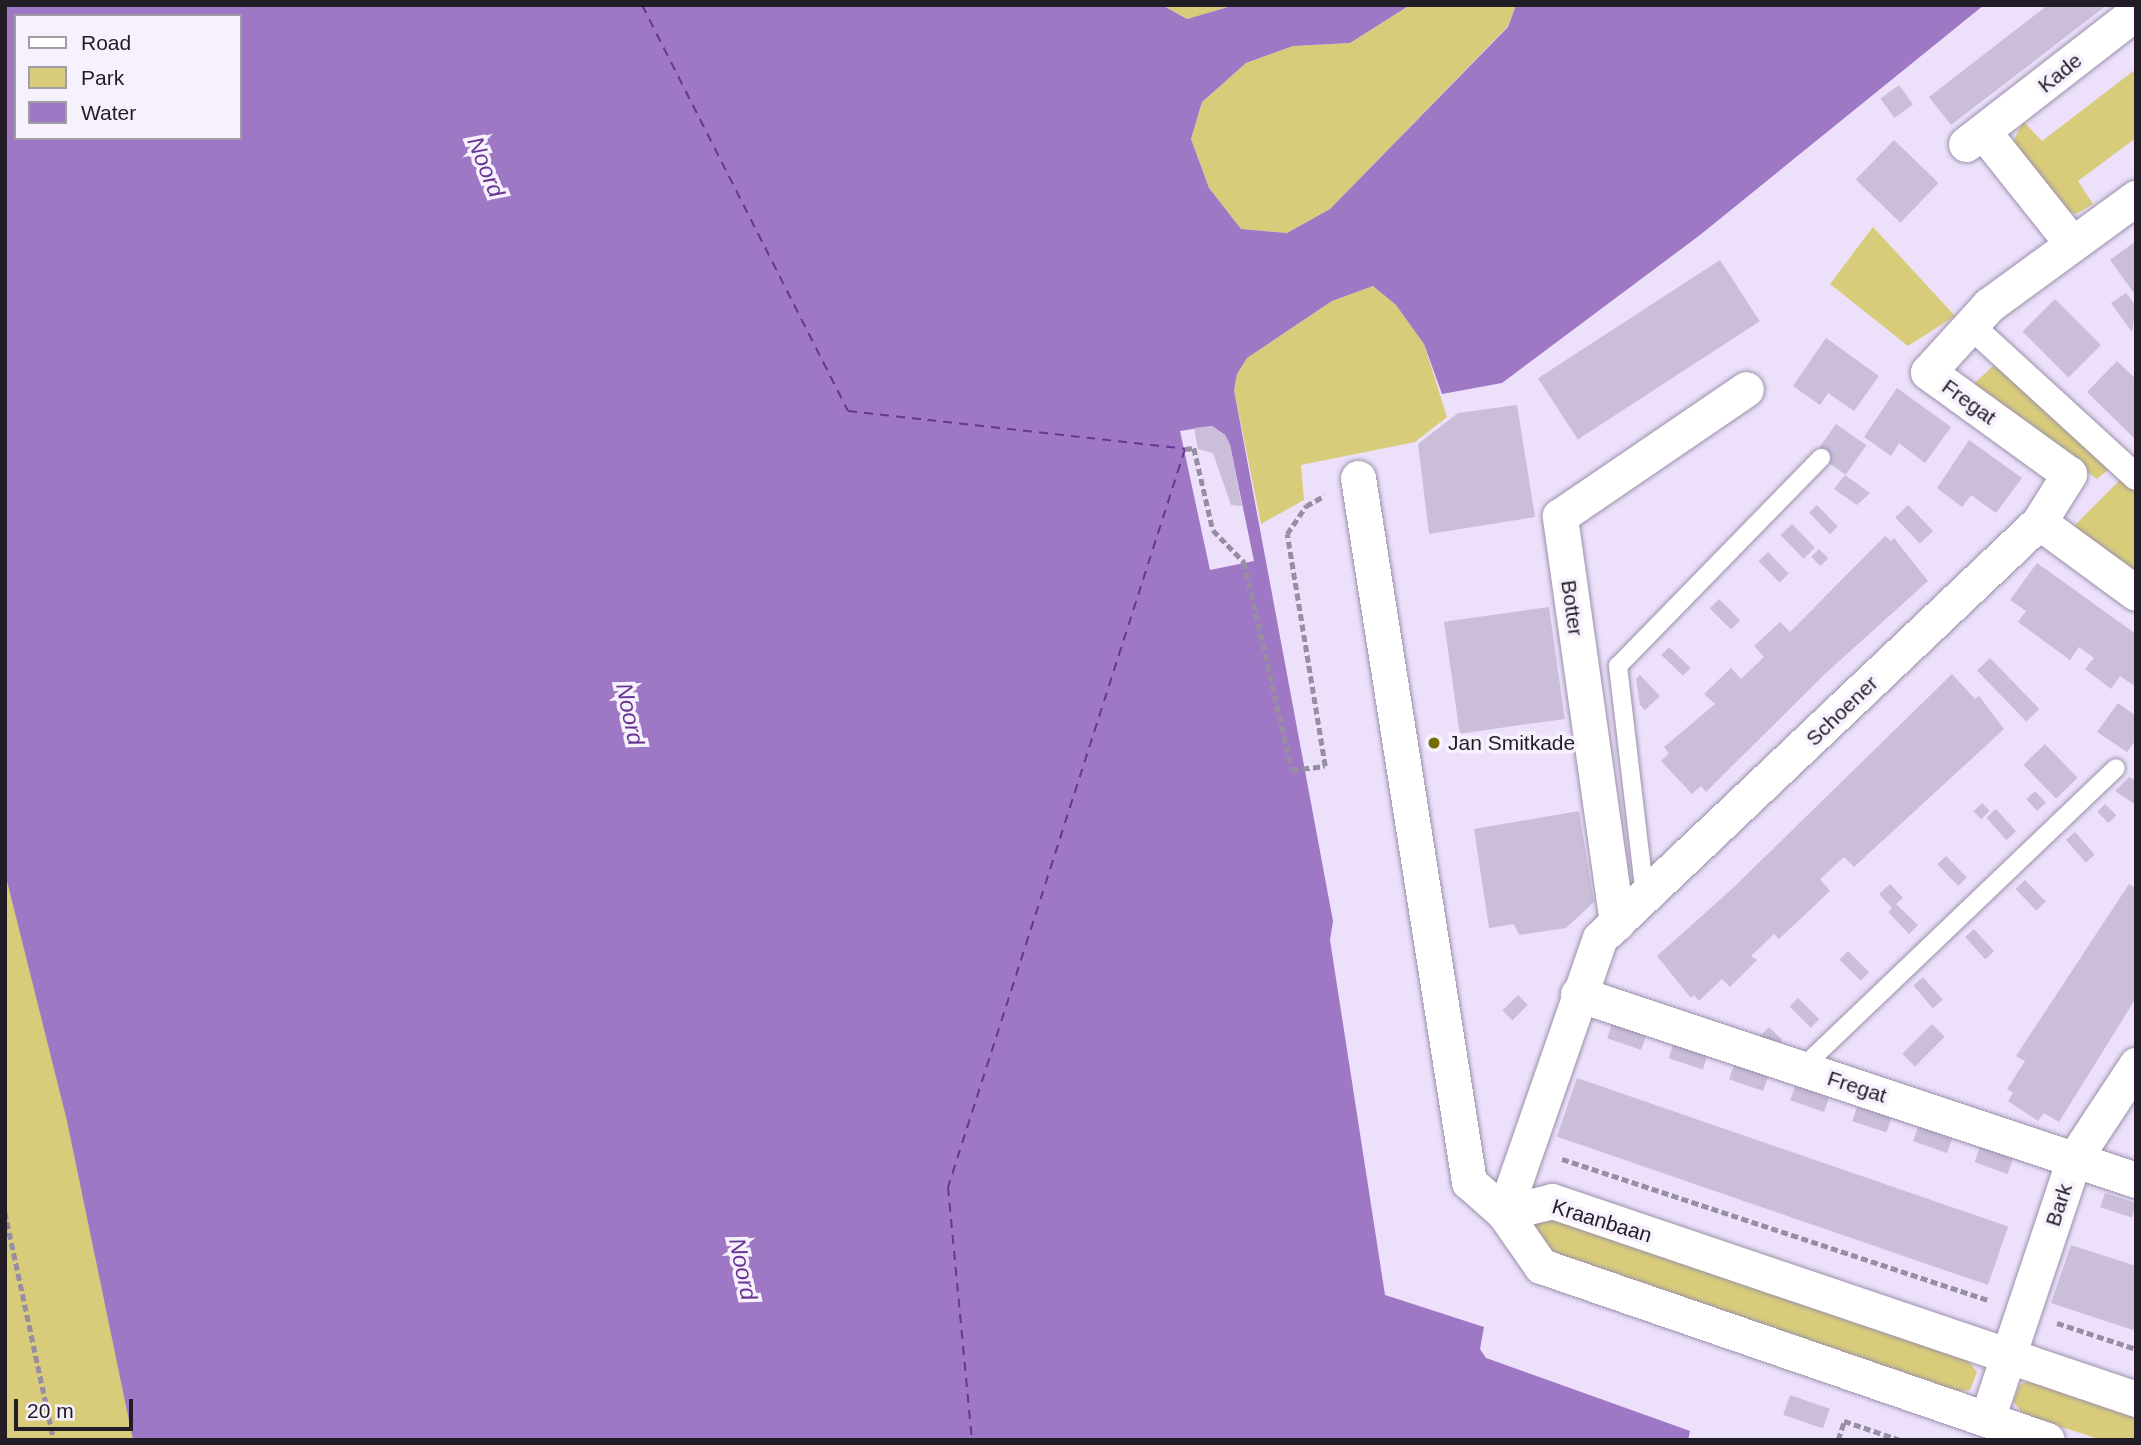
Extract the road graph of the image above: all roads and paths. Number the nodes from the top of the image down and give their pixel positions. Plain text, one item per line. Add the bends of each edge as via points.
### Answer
1 (2136, 12) edge
2 (2136, 198) edge
3 (2071, 242) junction
4 (1969, 324) junction
5 (1746, 389) dead end
6 (1185, 449) dead end
7 (1821, 458) dead end
8 (2136, 477) edge
9 (1358, 478) joint
10 (2039, 522) junction
11 (2136, 593) edge
12 (2116, 768) dead end
13 (1645, 899) junction
14 (1617, 923) junction
15 (1578, 994) junction
16 (2136, 1065) edge
17 (1802, 1068) junction
18 (1526, 1147) junction
19 (2074, 1159) junction
20 (2136, 1180) edge
21 (5, 1212) edge
22 (1504, 1213) junction
23 (2024, 1312) junction
24 (2136, 1349) edge
25 (2009, 1357) junction
26 (2136, 1399) edge
27 (1987, 1419) junction
28 (54, 1440) edge
29 (1838, 1440) edge
30 (1900, 1440) edge
31 (2047, 1440) edge

1 - 3 street, Kade via 1975,139
2 - 3 street
3 - 4 street
4 - 8 street
4 - 10 street, Fregat via 1928,372 2069,474
5 - 14 street, Botter via 1560,516
6 - 9 path via 1194,448 1213,530 1244,562 1292,770 1325,766 1287,534 1306,506
7 - 13 lane via 1618,666
9 - 22 street via 1461,1142 1469,1182
10 - 11 street
10 - 13 street, Schoener
12 - 17 lane
13 - 14 street, Schoener
14 - 15 street, Schoener via 1600,938
15 - 17 street, Fregat
15 - 18 street, Schoener
16 - 19 street, Bark
17 - 19 street, Fregat
18 - 22 street, Schoener
18 - 23 path
19 - 20 street, Fregat
19 - 23 street, Bark
21 - 28 path
22 - 25 street, Kraanbaan via 1552,1202
22 - 27 street via 1541,1266
23 - 24 path
23 - 25 street, Bark
25 - 26 street, Kraanbaan
25 - 27 street
27 - 31 street
29 - 30 path via 1844,1421

